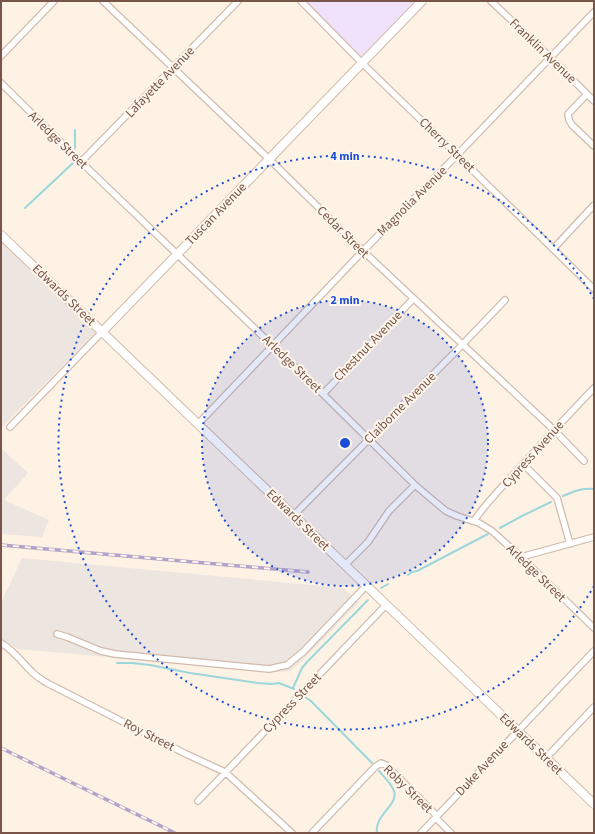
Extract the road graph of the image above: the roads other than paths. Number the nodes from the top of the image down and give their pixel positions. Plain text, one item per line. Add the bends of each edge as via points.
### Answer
1 (54, 1) edge
2 (103, 1) edge
3 (238, 1) edge
4 (301, 1) edge
5 (422, 1) edge
6 (491, 1) edge
7 (594, 12) edge
8 (1, 56) edge
9 (551, 58) junction
10 (362, 63) junction
11 (173, 68) junction
12 (1, 83) edge
13 (587, 94) junction
14 (594, 101) edge
15 (594, 146) edge
16 (457, 155) junction
17 (269, 159) junction
18 (81, 162) junction
19 (594, 205) edge
20 (1, 236) edge
21 (553, 249) junction
22 (363, 251) junction
23 (178, 254) junction
24 (594, 289) edge
25 (413, 299) junction
26 (505, 300) dead end
27 (102, 332) junction
28 (273, 345) junction
29 (462, 345) junction
30 (594, 388) edge
31 (323, 394) junction
32 (198, 424) junction
33 (10, 427) dead end
34 (554, 430) junction
35 (369, 439) junction
36 (584, 461) dead end
37 (523, 464) junction
38 (415, 485) junction
39 (294, 516) junction
40 (474, 521) junction
41 (594, 537) edge
42 (570, 544) junction
43 (521, 557) junction
44 (345, 565) junction
45 (366, 586) junction
46 (386, 605) junction
47 (594, 628) edge
48 (57, 634) dead end
49 (1, 643) edge
50 (594, 651) edge
51 (594, 707) edge
52 (517, 731) junction
53 (546, 758) junction
54 (225, 772) junction
55 (198, 801) dead end
56 (594, 804) edge
57 (436, 817) junction
58 (292, 833) edge
59 (312, 833) edge
60 (421, 833) edge
61 (451, 833) edge

1 - 8 street
2 - 11 street, Cedar Street
3 - 11 street, Lafayette Avenue
4 - 10 street, Cherry Street
5 - 10 main road, Tuscan Avenue
6 - 9 street, Franklin Avenue
7 - 9 street, Magnolia Avenue
9 - 13 street, Franklin Avenue
9 - 16 street, Magnolia Avenue
10 - 16 street, Cherry Street
10 - 17 main road, Tuscan Avenue
11 - 17 street, Cedar Street
11 - 18 street, Lafayette Avenue
12 - 18 street, Arledge Street
13 - 14 street, Franklin Avenue
13 - 15 street via 568,114 572,125
16 - 21 street, Cherry Street
16 - 22 street, Magnolia Avenue
17 - 22 street, Cedar Street
17 - 23 main road, Tuscan Avenue
18 - 23 street, Arledge Street
19 - 21 street
20 - 27 main road, Edwards Street
21 - 24 street, Cherry Street
22 - 25 street, Cedar Street
22 - 28 street, Magnolia Avenue
23 - 27 main road, Tuscan Avenue
23 - 28 street, Arledge Street
25 - 29 street, Cedar Street
25 - 31 street, Chestnut Avenue
26 - 29 street, Claiborne Avenue
27 - 32 main road, Edwards Street
27 - 33 street, Tuscan Avenue
28 - 31 street, Arledge Street
28 - 32 street, Magnolia Avenue
29 - 34 street, Cedar Street
29 - 35 street, Claiborne Avenue
30 - 34 street, Cypress Avenue
31 - 35 street, Arledge Street
32 - 39 main road, Edwards Street
34 - 36 street, Cedar Street
34 - 37 street, Cypress Avenue
35 - 38 street, Arledge Street
35 - 39 street, Claiborne Avenue
37 - 40 street, Cypress Avenue
37 - 42 street via 557,498
38 - 40 street, Arledge Street via 446,511
38 - 44 street via 389,511 368,542
39 - 44 main road, Edwards Street
40 - 43 street, Arledge Street via 492,531
41 - 42 street
42 - 43 street
43 - 47 street, Arledge Street
44 - 45 main road, Edwards Street
45 - 46 main road, Edwards Street
45 - 48 street via 303,652 287,665 269,669 116,654
46 - 52 main road, Edwards Street
46 - 54 street, Cypress Street
49 - 54 street, Roy Street via 33,673 48,683
50 - 52 street, Duke Avenue
51 - 53 street
52 - 53 main road, Edwards Street
52 - 57 street, Duke Avenue
53 - 56 main road, Edwards Street
54 - 55 street, Cypress Street
54 - 58 street, Roy Street
57 - 59 street, Roby Street via 386,765 381,763 374,767
57 - 60 street, Duke Avenue
57 - 61 street, Roby Street

